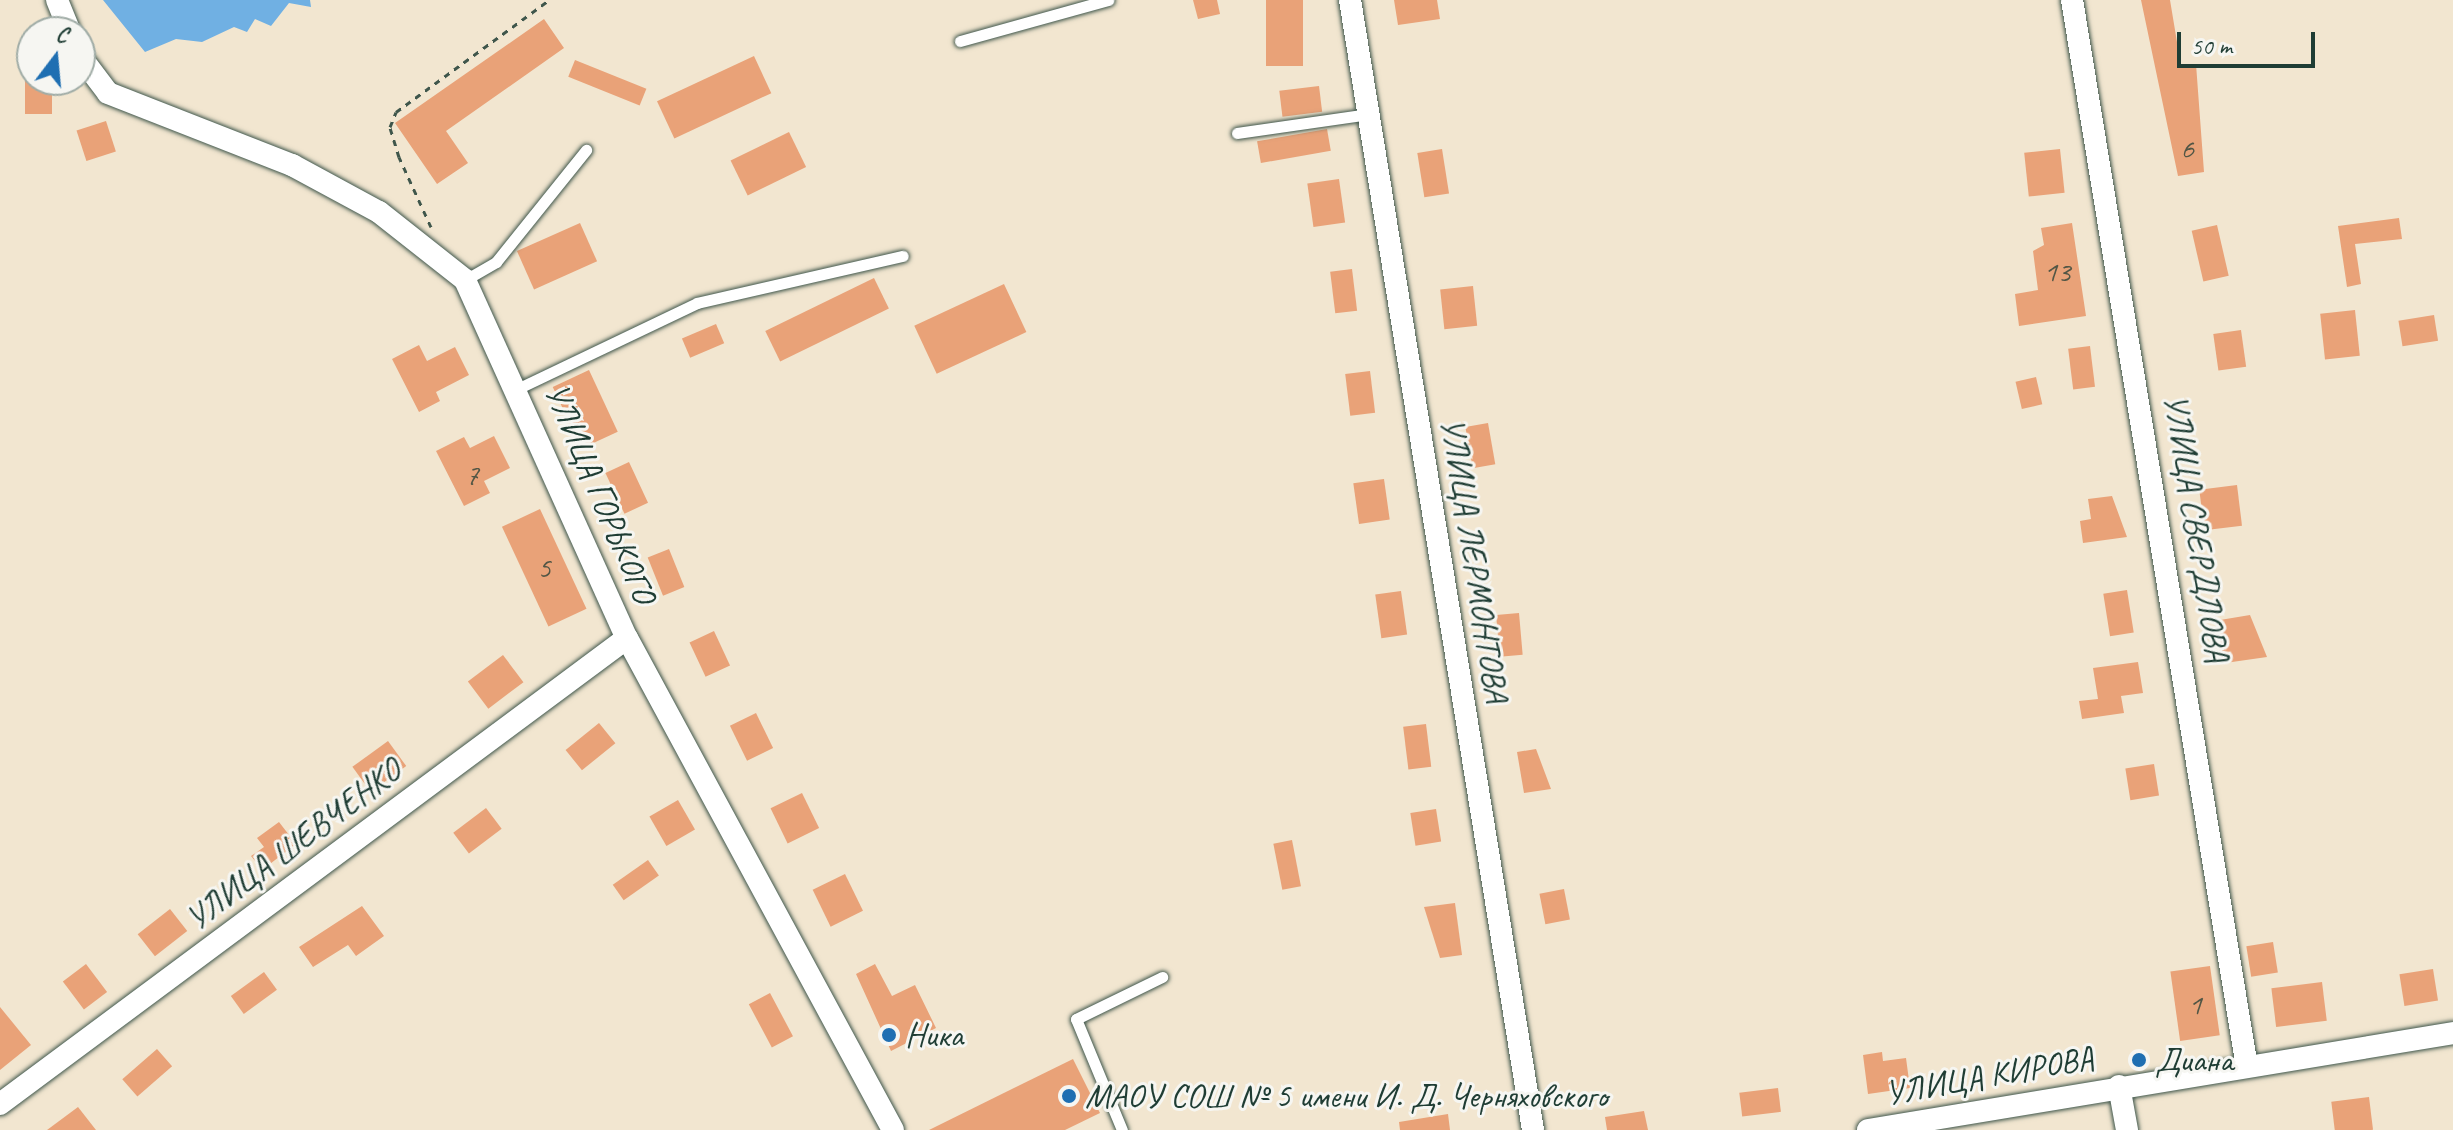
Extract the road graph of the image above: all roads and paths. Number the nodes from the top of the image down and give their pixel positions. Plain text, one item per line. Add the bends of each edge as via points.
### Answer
1 (549, 0) edge
2 (1108, 0) edge
3 (1350, 0) edge
4 (2072, 0) edge
5 (960, 41) dead end
6 (96, 77) edge
7 (1369, 114) junction
8 (1237, 133) dead end
9 (586, 150) dead end
10 (903, 256) dead end
11 (441, 261) junction
12 (465, 280) junction
13 (519, 388) junction
14 (627, 638) junction
15 (1162, 977) dead end
16 (2453, 1033) edge
17 (2247, 1067) junction
18 (2119, 1086) junction
19 (0, 1104) edge
20 (893, 1130) edge
21 (1122, 1130) edge
22 (1533, 1130) edge
23 (1868, 1130) edge
24 (2127, 1130) edge

1 - 11 path via 396,112 390,127
2 - 5 lane
3 - 7 street, УЛИЦА ЛЕРМОНТОВА
4 - 17 street, УЛИЦА СВЕРДЛОВА
6 - 11 street, УЛИЦА ГОРЬКОГО via 108,93 292,165 379,212
7 - 8 lane
7 - 22 street, УЛИЦА ЛЕРМОНТОВА
9 - 12 lane via 496,262
10 - 13 lane via 697,303
11 - 12 street, УЛИЦА ГОРЬКОГО
12 - 13 street, УЛИЦА ГОРЬКОГО
13 - 14 street, УЛИЦА ГОРЬКОГО
14 - 19 street, УЛИЦА ШЕВЧЕНКО
14 - 20 street, УЛИЦА ГОРЬКОГО
15 - 21 lane via 1076,1019
16 - 17 street, УЛИЦА КИРОВА
17 - 18 street, УЛИЦА КИРОВА
18 - 23 street, УЛИЦА КИРОВА
18 - 24 street

